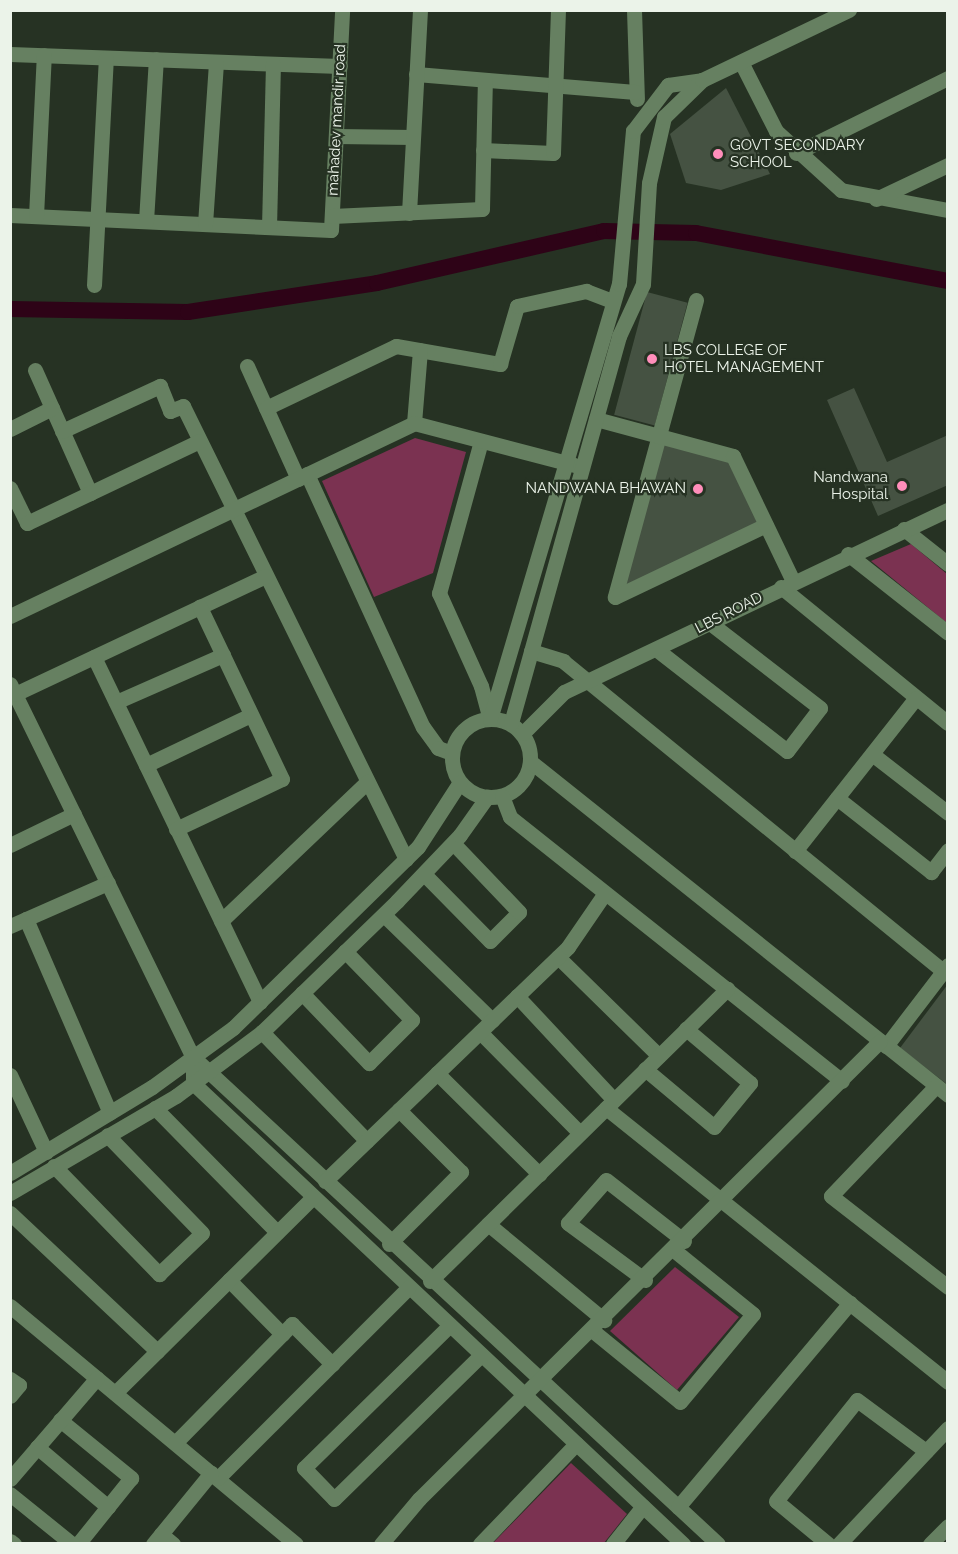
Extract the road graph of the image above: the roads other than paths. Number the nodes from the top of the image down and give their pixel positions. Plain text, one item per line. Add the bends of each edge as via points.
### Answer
1 (342, 10) edge
2 (420, 10) edge
3 (558, 10) edge
4 (634, 10) edge
5 (849, 10) edge
6 (10, 54) edge
7 (44, 56) junction
8 (106, 58) junction
9 (156, 59) junction
10 (216, 62) junction
11 (741, 62) junction
12 (273, 64) junction
13 (340, 66) junction
14 (416, 74) junction
15 (948, 78) edge
16 (485, 80) junction
17 (702, 80) junction
18 (555, 86) junction
19 (634, 92) junction
20 (642, 115) junction
21 (657, 132) junction
22 (336, 136) junction
23 (413, 137) junction
24 (483, 150) junction
25 (796, 153) junction
26 (948, 165) edge
27 (876, 199) junction
28 (948, 210) edge
29 (409, 213) junction
30 (10, 215) edge
31 (36, 216) junction
32 (97, 219) junction
33 (146, 221) junction
34 (332, 223) junction
35 (205, 224) junction
36 (269, 227) junction
37 (94, 285) dead end
38 (696, 300) dead end
39 (612, 301) junction
40 (420, 350) junction
41 (247, 366) dead end
42 (35, 370) dead end
43 (52, 408) junction
44 (266, 408) junction
45 (596, 418) junction
46 (414, 423) junction
47 (10, 429) edge
48 (62, 431) junction
49 (662, 436) junction
50 (200, 441) junction
51 (481, 441) junction
52 (564, 463) junction
53 (583, 466) junction
54 (303, 476) junction
55 (10, 488) edge
56 (90, 493) junction
57 (233, 510) junction
58 (948, 510) edge
59 (766, 525) junction
60 (904, 529) junction
61 (848, 554) junction
62 (948, 564) edge
63 (266, 576) junction
64 (787, 584) junction
65 (200, 607) junction
66 (10, 616) edge
67 (710, 623) junction
68 (948, 633) edge
69 (656, 649) junction
70 (531, 651) junction
71 (223, 655) junction
72 (94, 657) junction
73 (589, 683) junction
74 (13, 689) edge
75 (916, 698) junction
76 (116, 702) junction
77 (251, 716) junction
78 (490, 719) junction
79 (948, 723) edge
80 (517, 728) junction
81 (452, 753) junction
82 (872, 754) junction
83 (531, 762) junction
84 (146, 765) junction
85 (368, 782) junction
86 (460, 782) junction
87 (494, 797) junction
88 (837, 798) junction
89 (948, 813) edge
90 (74, 814) junction
91 (176, 829) junction
92 (453, 843) junction
93 (10, 845) edge
94 (948, 850) edge
95 (795, 851) junction
96 (406, 859) junction
97 (424, 874) junction
98 (108, 882) junction
99 (605, 893) junction
100 (384, 915) junction
101 (26, 919) junction
102 (221, 921) junction
103 (10, 926) edge
104 (345, 951) junction
105 (558, 957) junction
106 (945, 968) edge
107 (727, 989) junction
108 (302, 993) junction
109 (517, 996) junction
110 (260, 1002) junction
111 (492, 1020) junction
112 (686, 1029) junction
113 (262, 1032) junction
114 (480, 1032) junction
115 (883, 1044) junction
116 (659, 1056) junction
117 (193, 1057) junction
118 (645, 1069) junction
119 (210, 1071) junction
120 (437, 1073) junction
121 (11, 1077) edge
122 (842, 1081) junction
123 (193, 1083) junction
124 (942, 1091) edge
125 (610, 1104) junction
126 (155, 1108) junction
127 (399, 1110) junction
128 (110, 1113) junction
129 (580, 1133) junction
130 (107, 1135) junction
131 (367, 1141) junction
132 (46, 1152) junction
133 (54, 1166) junction
134 (10, 1173) edge
135 (539, 1174) junction
136 (325, 1181) junction
137 (10, 1193) edge
138 (313, 1197) junction
139 (724, 1201) junction
140 (10, 1213) edge
141 (488, 1224) junction
142 (278, 1232) junction
143 (389, 1244) junction
144 (680, 1246) junction
145 (229, 1280) junction
146 (645, 1280) junction
147 (430, 1281) junction
148 (409, 1287) junction
149 (948, 1287) edge
150 (850, 1303) junction
151 (10, 1306) edge
152 (604, 1320) junction
153 (449, 1326) junction
154 (593, 1331) junction
155 (282, 1334) junction
156 (157, 1351) junction
157 (481, 1355) junction
158 (332, 1364) junction
159 (10, 1378) edge
160 (97, 1378) junction
161 (541, 1381) junction
162 (948, 1382) edge
163 (115, 1393) junction
164 (10, 1396) edge
165 (524, 1397) junction
166 (60, 1420) junction
167 (948, 1428) edge
168 (175, 1443) junction
169 (576, 1444) junction
170 (37, 1448) junction
171 (926, 1451) junction
172 (214, 1476) junction
173 (10, 1479) edge
174 (10, 1494) edge
175 (643, 1506) junction
176 (108, 1507) junction
177 (678, 1507) junction
178 (948, 1526) edge
179 (163, 1540) edge
180 (10, 1541) edge
181 (14, 1544) edge
182 (72, 1544) edge
183 (78, 1544) edge
184 (296, 1544) edge
185 (381, 1544) edge
186 (480, 1544) edge
187 (613, 1544) edge
188 (683, 1544) edge
189 (718, 1544) edge
190 (828, 1544) edge
191 (839, 1544) edge
192 (930, 1544) edge

1 - 13 street, mahadev mandir road
2 - 14 street
3 - 18 street
4 - 19 street
5 - 11 street
6 - 7 street
7 - 8 street
7 - 31 street
8 - 9 street
8 - 32 street
9 - 10 street
9 - 33 street
10 - 12 street
10 - 35 street
11 - 17 street
11 - 25 street via 776,131
12 - 13 street
12 - 36 street
13 - 22 street, mahadev mandir road
14 - 16 street
14 - 23 street
15 - 25 street
16 - 18 street
16 - 24 street
17 - 20 street via 668,85
17 - 21 street via 664,117
18 - 19 street
18 - 24 street via 553,153
19 - 20 street
20 - 21 street
20 - 39 street via 633,131 625,182 619,284
21 - 45 street via 649,183 644,284 619,336
22 - 23 street
22 - 34 street, mahadev mandir road
23 - 29 street
24 - 29 street via 482,209
25 - 27 street via 841,190
26 - 27 street
27 - 28 street
29 - 34 street
30 - 31 street
31 - 32 street
32 - 33 street
32 - 37 street
33 - 35 street
34 - 36 street
35 - 36 street
38 - 49 street
39 - 40 street via 586,291 517,306 500,364
39 - 52 street
40 - 44 street via 396,346
40 - 46 street
41 - 44 street
42 - 43 street
43 - 47 street
43 - 48 street
44 - 54 street
45 - 49 street
45 - 53 street
46 - 51 street
46 - 54 street
48 - 50 street via 160,386 170,411 183,406
48 - 56 street
49 - 59 street via 733,456
49 - 59 street via 615,597
50 - 56 street
50 - 57 street
51 - 52 street
51 - 78 street via 439,593 481,686
52 - 53 street
52 - 78 street
53 - 70 street
54 - 57 street
54 - 81 street via 423,727 438,748
55 - 56 street via 27,523
57 - 63 street
57 - 66 street
58 - 60 street, LBS ROAD
59 - 64 street
60 - 61 street, LBS ROAD
60 - 62 street
61 - 64 street, LBS ROAD
61 - 68 street
63 - 65 street
63 - 85 street
64 - 67 street, LBS ROAD
64 - 75 street
65 - 71 street
65 - 72 street
67 - 69 street, LBS ROAD
67 - 69 street via 820,708 787,751
69 - 73 street, LBS ROAD
70 - 73 street via 563,661
70 - 80 street
71 - 76 street
71 - 77 street
72 - 74 street
72 - 76 street
73 - 80 street, LBS ROAD via 564,692
73 - 95 street
74 - 90 street
75 - 79 street
75 - 82 street
76 - 84 street
77 - 84 street
77 - 91 street via 282,778
78 - 80 street
78 - 81 street via 467,726
80 - 83 street
81 - 86 street
82 - 88 street
82 - 89 street
83 - 87 street via 516,789
83 - 115 street
84 - 91 street
85 - 96 street
85 - 102 street
86 - 87 street
86 - 96 street via 440,819
87 - 92 street
87 - 99 street via 510,817
88 - 94 street via 931,872
88 - 95 street
90 - 93 street
90 - 98 street
91 - 102 street
92 - 97 street
92 - 97 street via 519,912 490,941
95 - 106 street
96 - 110 street
97 - 100 street
98 - 101 street
98 - 117 street
99 - 105 street
99 - 107 street
100 - 104 street
100 - 111 street
101 - 103 street
101 - 128 street
102 - 110 street
104 - 108 street
104 - 108 street via 412,1020 369,1062
105 - 109 street
105 - 116 street
106 - 115 street
107 - 112 street
107 - 122 street
108 - 113 street
109 - 111 street
109 - 125 street
110 - 117 street
111 - 114 street
112 - 116 street
112 - 118 street via 750,1083 714,1127
113 - 119 street
113 - 131 street
114 - 120 street
114 - 129 street
115 - 122 street
115 - 124 street
116 - 118 street
117 - 119 street
117 - 123 street
117 - 128 street
118 - 125 street
119 - 123 street
119 - 136 street
120 - 127 street
120 - 135 street
121 - 132 street
122 - 139 street
123 - 126 street
123 - 138 street
124 - 149 street via 831,1196
125 - 129 street
125 - 139 street
126 - 130 street
126 - 142 street
127 - 131 street
127 - 143 street via 461,1172
128 - 132 street
129 - 135 street
130 - 133 street
130 - 133 street via 202,1233 159,1274
131 - 136 street
132 - 134 street
133 - 137 street
135 - 141 street
136 - 143 street
138 - 142 street
138 - 148 street
139 - 144 street
139 - 150 street
140 - 156 street
141 - 147 street
141 - 152 street
142 - 145 street
143 - 147 street
144 - 146 street
144 - 146 street via 606,1180 568,1223
144 - 154 street via 753,1314 680,1402
145 - 155 street
145 - 156 street
146 - 152 street
147 - 161 street
148 - 153 street
148 - 158 street
150 - 162 street
150 - 177 street
151 - 160 street
152 - 154 street
153 - 157 street
153 - 157 street via 304,1468 334,1499
154 - 161 street
155 - 158 street via 292,1324
155 - 168 street
156 - 163 street
157 - 165 street
158 - 172 street
159 - 164 street via 19,1385
160 - 163 street
160 - 166 street
161 - 165 street
161 - 177 street
163 - 168 street
165 - 169 street
165 - 185 street
166 - 170 street
166 - 176 street via 131,1478
167 - 171 street
168 - 172 street
169 - 175 street
169 - 186 street
170 - 173 street
170 - 176 street
171 - 190 street via 857,1400 776,1501
171 - 191 street
172 - 179 street
172 - 184 street
174 - 182 street
175 - 187 street
175 - 188 street
176 - 183 street
177 - 189 street
178 - 192 street
180 - 181 street

